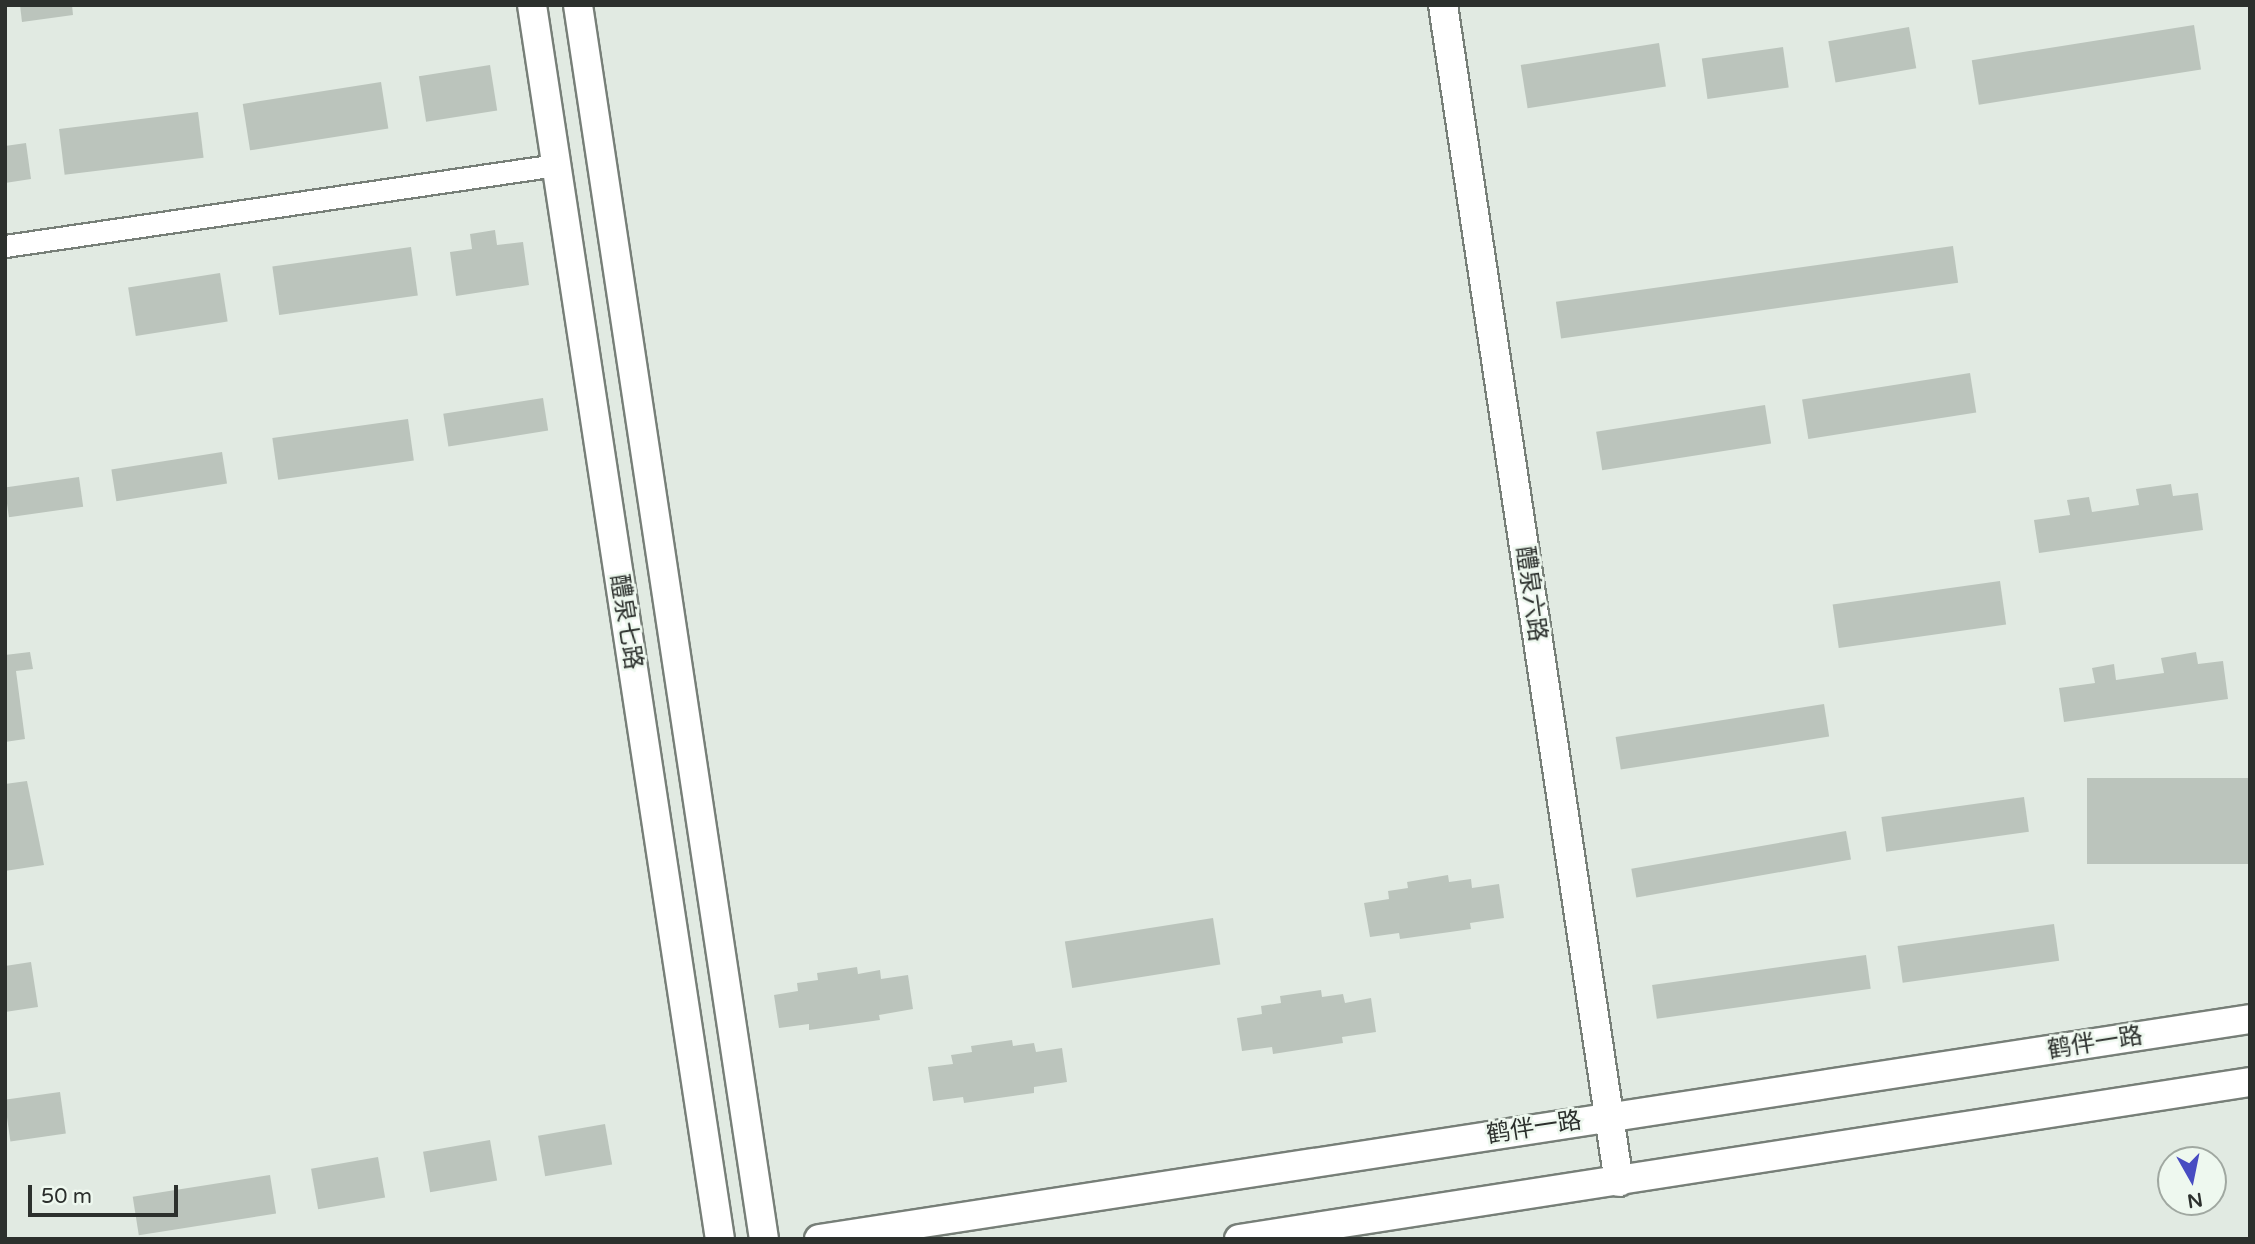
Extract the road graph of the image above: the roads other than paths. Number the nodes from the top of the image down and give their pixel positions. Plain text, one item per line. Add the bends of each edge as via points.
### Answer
1 (532, 5) edge
2 (578, 5) edge
3 (1443, 5) edge
4 (556, 164) junction
5 (5, 246) edge
6 (2250, 1019) edge
7 (2250, 1082) edge
8 (1609, 1116) junction
9 (1619, 1182) junction
10 (720, 1239) edge
11 (764, 1239) edge
12 (819, 1239) edge
13 (1239, 1239) edge

1 - 4 main road, 醴泉七路
2 - 11 main road
3 - 8 main road, 醴泉六路
4 - 5 street
4 - 10 main road, 醴泉七路
6 - 8 main road, 鹤伴一路
7 - 9 main road
8 - 9 main road, 醴泉六路
8 - 12 main road, 鹤伴一路
9 - 13 main road

